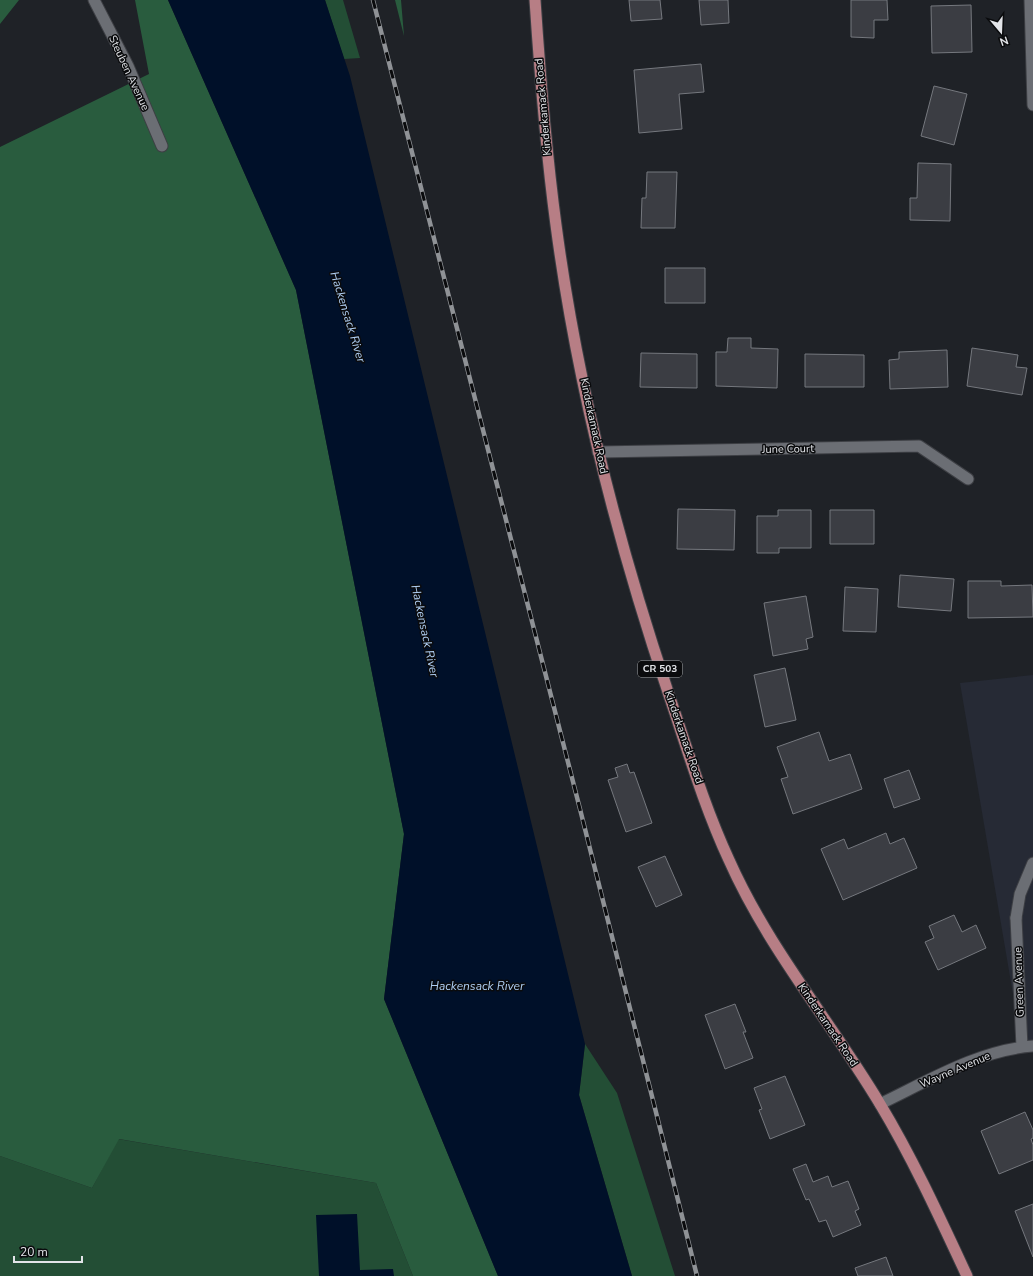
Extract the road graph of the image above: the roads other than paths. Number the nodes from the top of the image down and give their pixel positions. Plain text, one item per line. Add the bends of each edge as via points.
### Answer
1 (94, 0) edge
2 (534, 0) edge
3 (1030, 0) edge
4 (1033, 105) edge
5 (162, 146) dead end
6 (598, 452) junction
7 (968, 479) dead end
8 (1033, 863) edge
9 (1033, 1046) edge
10 (1022, 1047) junction
11 (880, 1104) junction
12 (967, 1276) edge

1 - 5 street, Steuben Avenue via 128,66
2 - 6 main road, Kinderkamack Road / CR 503 via 546,148 556,229
3 - 4 street
6 - 7 street, June Court via 920,446
6 - 11 main road, Kinderkamack Road / CR 503 via 653,647 728,859 771,939
8 - 10 street, Green Avenue via 1020,894 1016,918
9 - 10 street, Wayne Avenue
10 - 11 street, Wayne Avenue via 981,1057
11 - 12 main road, Kinderkamack Road / CR 503 via 921,1177

